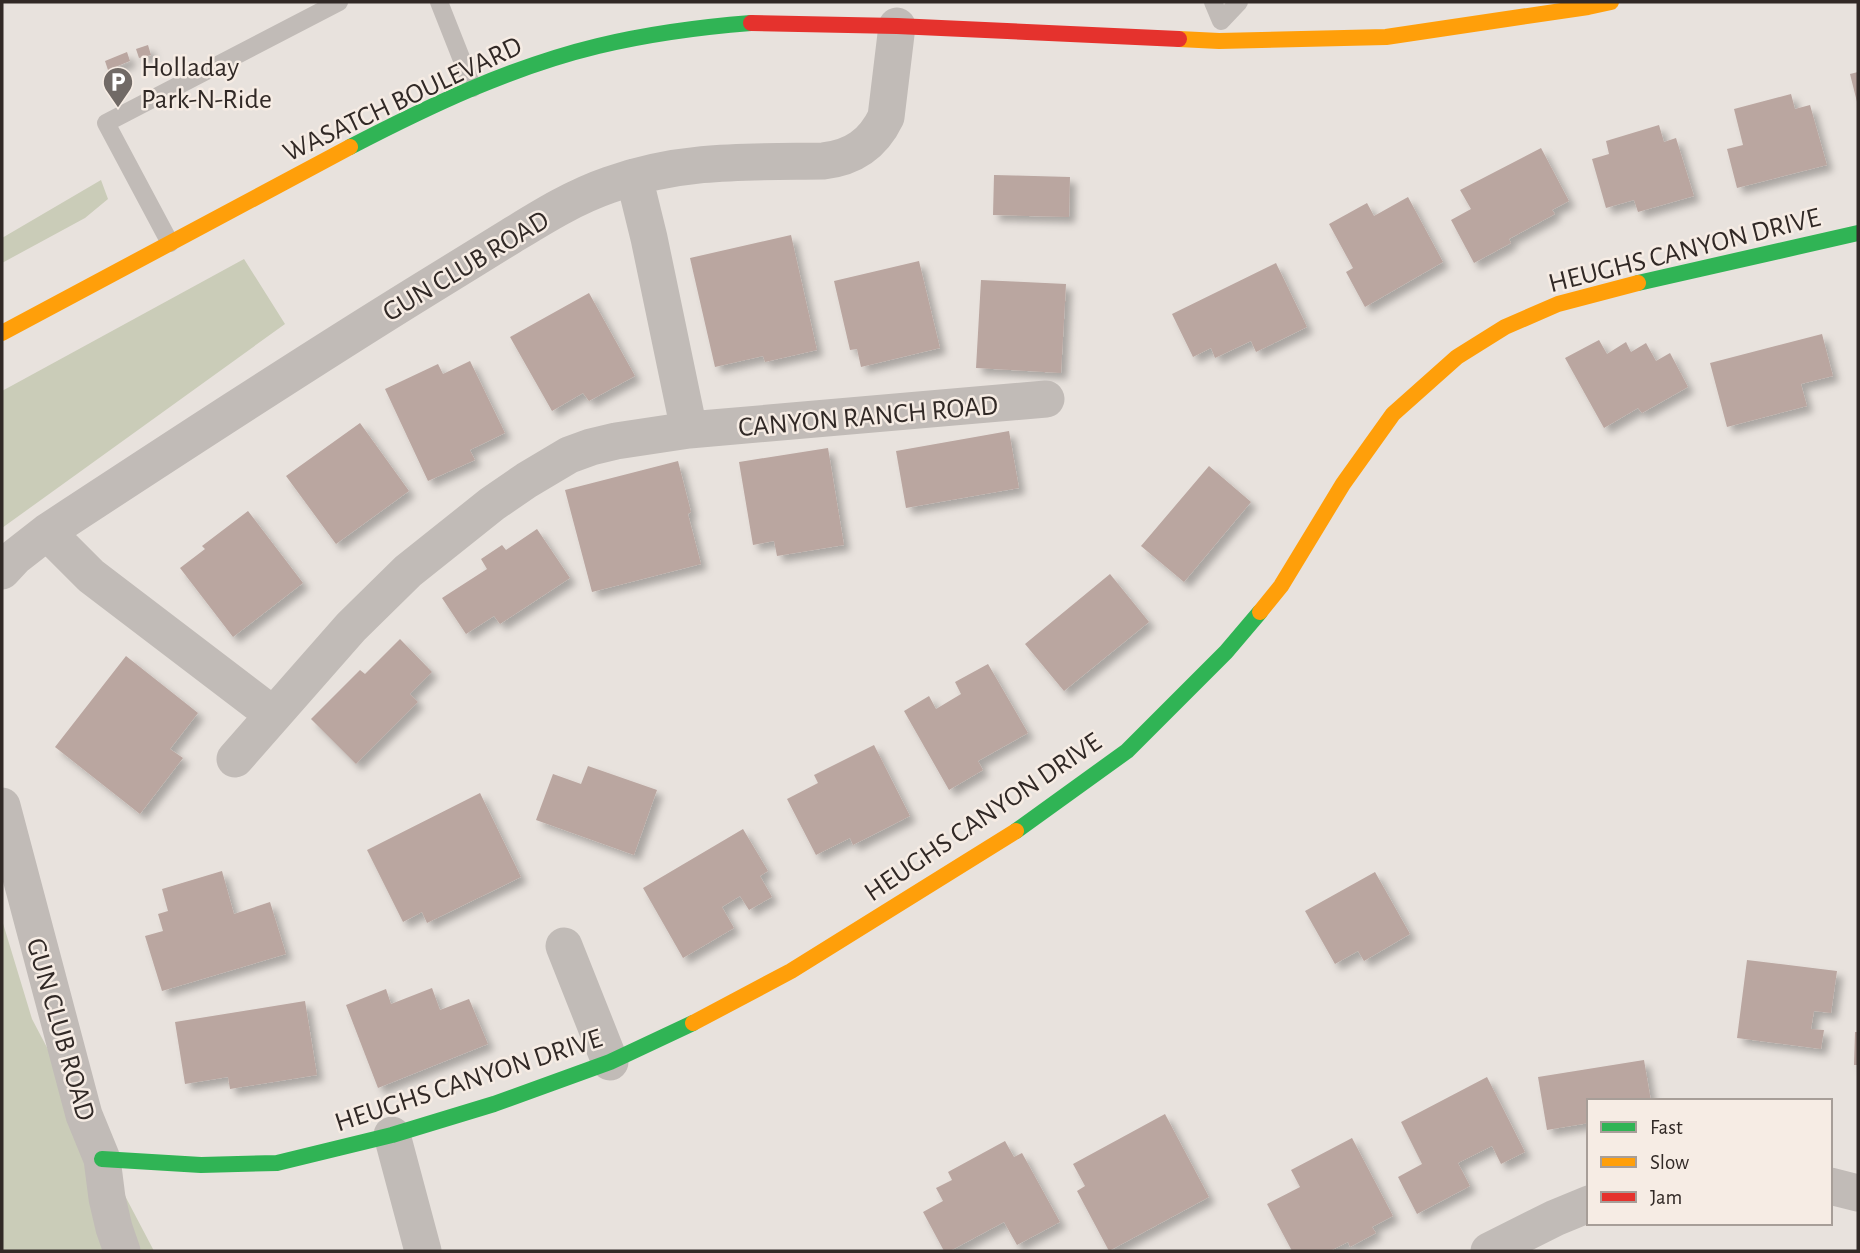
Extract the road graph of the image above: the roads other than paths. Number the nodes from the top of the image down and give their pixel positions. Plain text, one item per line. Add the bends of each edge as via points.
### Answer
1 (339, 2) edge
2 (439, 2) edge
3 (1213, 2) edge
4 (1239, 2) edge
5 (1611, 2) edge
6 (1221, 20) junction
7 (897, 26) junction
8 (1219, 41) junction
9 (473, 88) junction
10 (634, 177) junction
11 (1858, 233) edge
12 (170, 243) junction
13 (2, 332) edge
14 (1046, 399) dead end
15 (690, 430) junction
16 (47, 532) junction
17 (2, 571) edge
18 (272, 714) junction
19 (234, 759) dead end
20 (2, 806) edge
21 (564, 946) dead end
22 (610, 1062) junction
23 (392, 1135) junction
24 (102, 1159) junction
25 (1832, 1186) edge
26 (1858, 1193) edge
27 (1587, 1205) edge
28 (122, 1251) edge
29 (423, 1251) edge
30 (1489, 1251) edge

1 - 12 lane via 106,123
2 - 9 lane
3 - 6 lane
4 - 6 lane
5 - 8 street, WASATCH BOULEVARD via 1386,37
6 - 8 lane
7 - 8 street, WASATCH BOULEVARD
7 - 9 street, WASATCH BOULEVARD via 751,23 673,31 583,50
7 - 10 street, GUN CLUB ROAD via 886,117 862,149 850,156 694,164
9 - 12 street, WASATCH BOULEVARD via 371,136
10 - 15 street
10 - 16 street, GUN CLUB ROAD via 586,194 540,218 308,361
11 - 22 street, HEUGHS CANYON DRIVE via 1558,304 1505,327 1457,357 1393,414 1280,586 1226,652 1127,751 1021,828 791,971
12 - 13 street, WASATCH BOULEVARD
14 - 15 street, CANYON RANCH ROAD
15 - 18 street, CANYON RANCH ROAD via 591,447 569,455 500,498 384,594
16 - 17 street, GUN CLUB ROAD
16 - 18 street via 91,576
18 - 19 street, CANYON RANCH ROAD
20 - 24 street, GUN CLUB ROAD via 84,1115
21 - 22 street
22 - 23 street, HEUGHS CANYON DRIVE
23 - 24 street, HEUGHS CANYON DRIVE via 277,1163 201,1165
23 - 29 street
24 - 28 street, GUN CLUB ROAD
25 - 26 street
27 - 30 street

